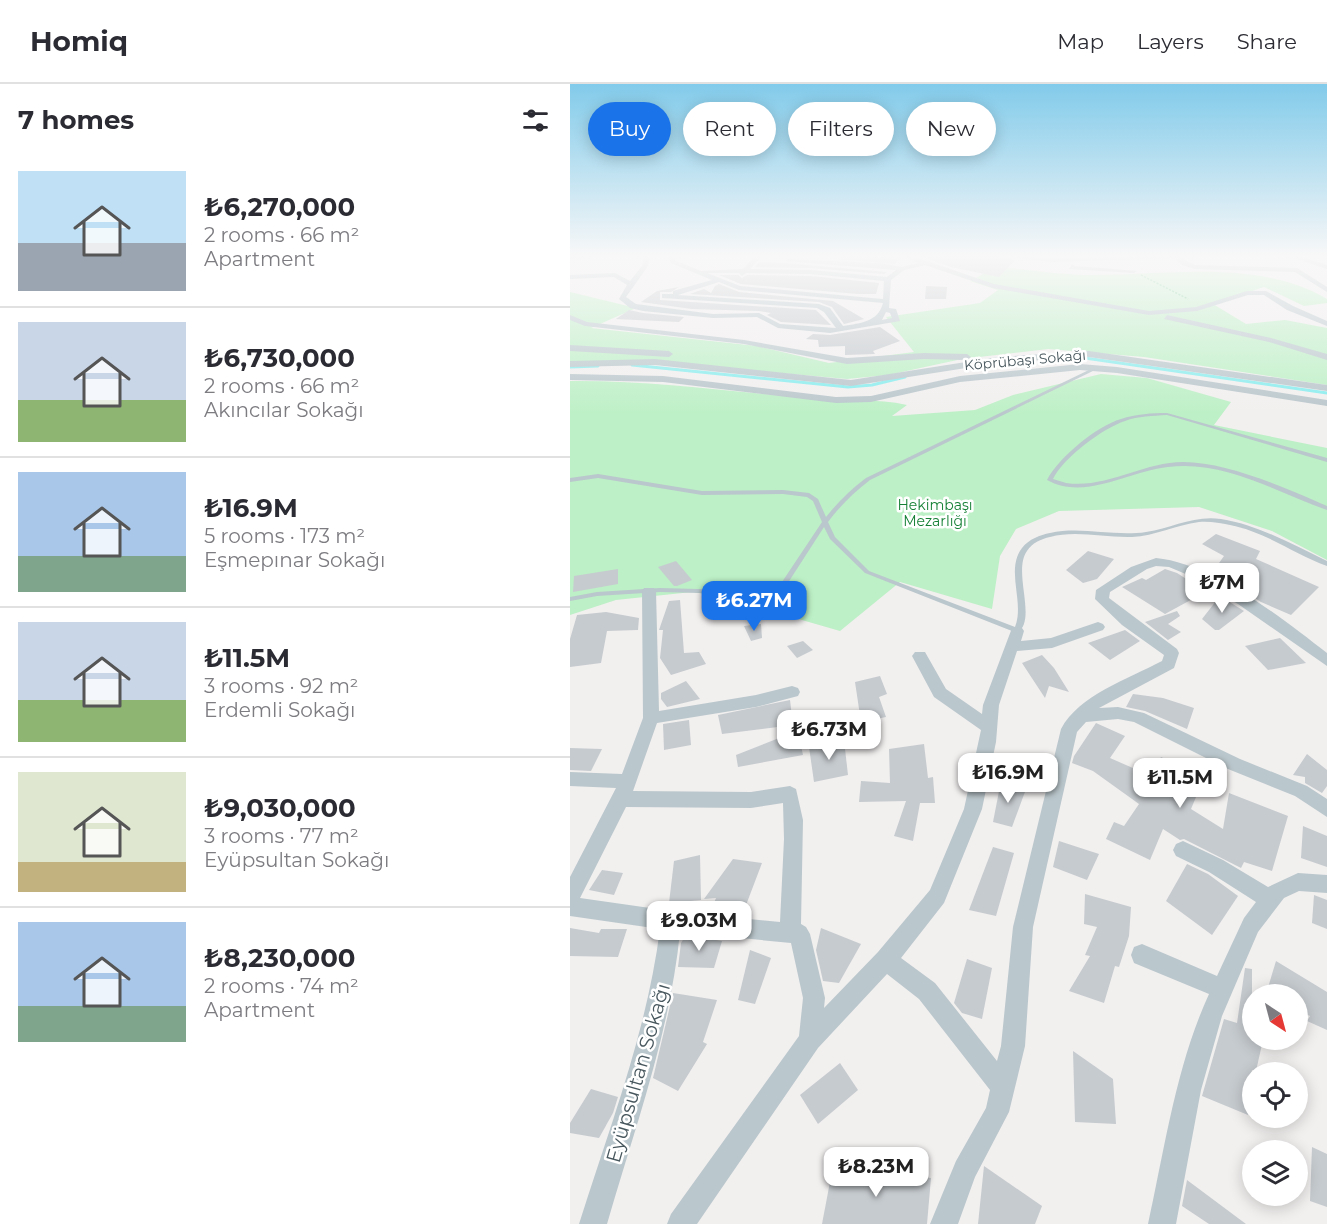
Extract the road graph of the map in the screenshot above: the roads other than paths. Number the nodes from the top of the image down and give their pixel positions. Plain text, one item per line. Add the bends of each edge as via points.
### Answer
1 (651, 308) edge
2 (822, 308) edge
3 (843, 308) edge
4 (884, 308) edge
5 (890, 308) edge
6 (1121, 308) edge
7 (1192, 308) edge
8 (1292, 308) edge
9 (829, 313) junction
10 (1149, 313) junction
11 (570, 317) edge
12 (862, 322) junction
13 (1327, 324) edge
14 (842, 330) junction
15 (570, 348) edge
16 (1327, 357) edge
17 (996, 360) junction
18 (570, 364) edge
19 (1095, 368) junction
20 (784, 376) junction
21 (570, 377) edge
22 (811, 381) junction
23 (1327, 388) edge
24 (799, 394) junction
25 (1327, 403) edge
26 (1327, 460) edge
27 (570, 480) edge
28 (1327, 508) edge
29 (825, 524) junction
30 (1327, 564) edge
31 (649, 591) junction
32 (570, 599) edge
33 (1098, 627) dead end
34 (1014, 639) junction
35 (920, 656) dead end
36 (1327, 661) edge
37 (792, 692) dead end
38 (1078, 716) junction
39 (651, 718) junction
40 (989, 727) junction
41 (570, 779) edge
42 (628, 781) junction
43 (621, 799) junction
44 (1327, 809) edge
45 (1183, 850) dead end
46 (1327, 884) edge
47 (570, 897) edge
48 (1270, 900) junction
49 (570, 906) edge
50 (671, 921) junction
51 (790, 932) junction
52 (1142, 955) dead end
53 (886, 960) junction
54 (1223, 989) junction
55 (810, 1040) junction
56 (1003, 1087) junction
57 (593, 1224) edge
58 (681, 1224) edge
59 (944, 1224) edge
60 (1162, 1224) edge

1 - 14 street via 713,316 759,315 792,330
2 - 9 street
3 - 9 street
4 - 12 street via 879,319
5 - 12 street via 897,319
6 - 10 street
7 - 10 street
8 - 13 street
9 - 14 street
10 - 16 street
11 - 17 street via 585,324 744,342 838,360 924,356
12 - 14 street
15 - 20 street via 726,359 764,366
17 - 22 street, Köprübaşı Sokağı via 876,381
17 - 23 street, Köprübaşı Sokağı via 1089,354
18 - 20 street, Köprübaşı Sokağı via 655,362
19 - 24 street, Köprübaşı Sokağı via 989,374 871,399 836,400
19 - 25 street, Köprübaşı Sokağı
19 - 29 lane via 868,479 852,489
20 - 22 street, Köprübaşı Sokağı
21 - 24 street, Köprübaşı Sokağı via 663,379
22 - 24 street
26 - 28 lane via 1167,414 1143,415 1107,424 1057,465 1050,480 1062,486 1098,483 1159,465 1185,464 1249,480
27 - 29 lane via 598,476 722,495 798,493 816,500
29 - 31 lane via 782,587 765,597 706,590
29 - 34 lane via 832,538 867,572
30 - 34 lane via 1241,525 1223,521 1188,521 1145,535 1039,536 1025,548 1019,560 1023,616
31 - 32 lane
31 - 39 street
33 - 34 street via 1052,643
34 - 40 street via 991,705
35 - 40 street via 940,693
36 - 38 street via 1250,606 1180,566 1155,562 1103,590 1102,599 1138,632 1172,653 1169,664 1121,687
37 - 39 street
38 - 44 street via 1118,713 1138,717 1234,764 1301,791
38 - 56 street via 1063,744 1023,927 1013,1046
39 - 42 street
40 - 53 street via 974,809 937,897
41 - 42 street
42 - 43 street
43 - 47 street
43 - 51 street via 751,800 790,794
45 - 48 street
46 - 48 street via 1298,882 1276,891
48 - 54 street via 1251,925
49 - 50 street
50 - 51 street
50 - 57 street, Eyüpsultan Sokağı via 668,967 639,1083
51 - 55 street via 799,934 814,998
52 - 54 street
53 - 55 street
53 - 56 street via 927,992
54 - 60 street via 1211,1015 1189,1090
55 - 58 street
56 - 59 street via 997,1112 965,1170

